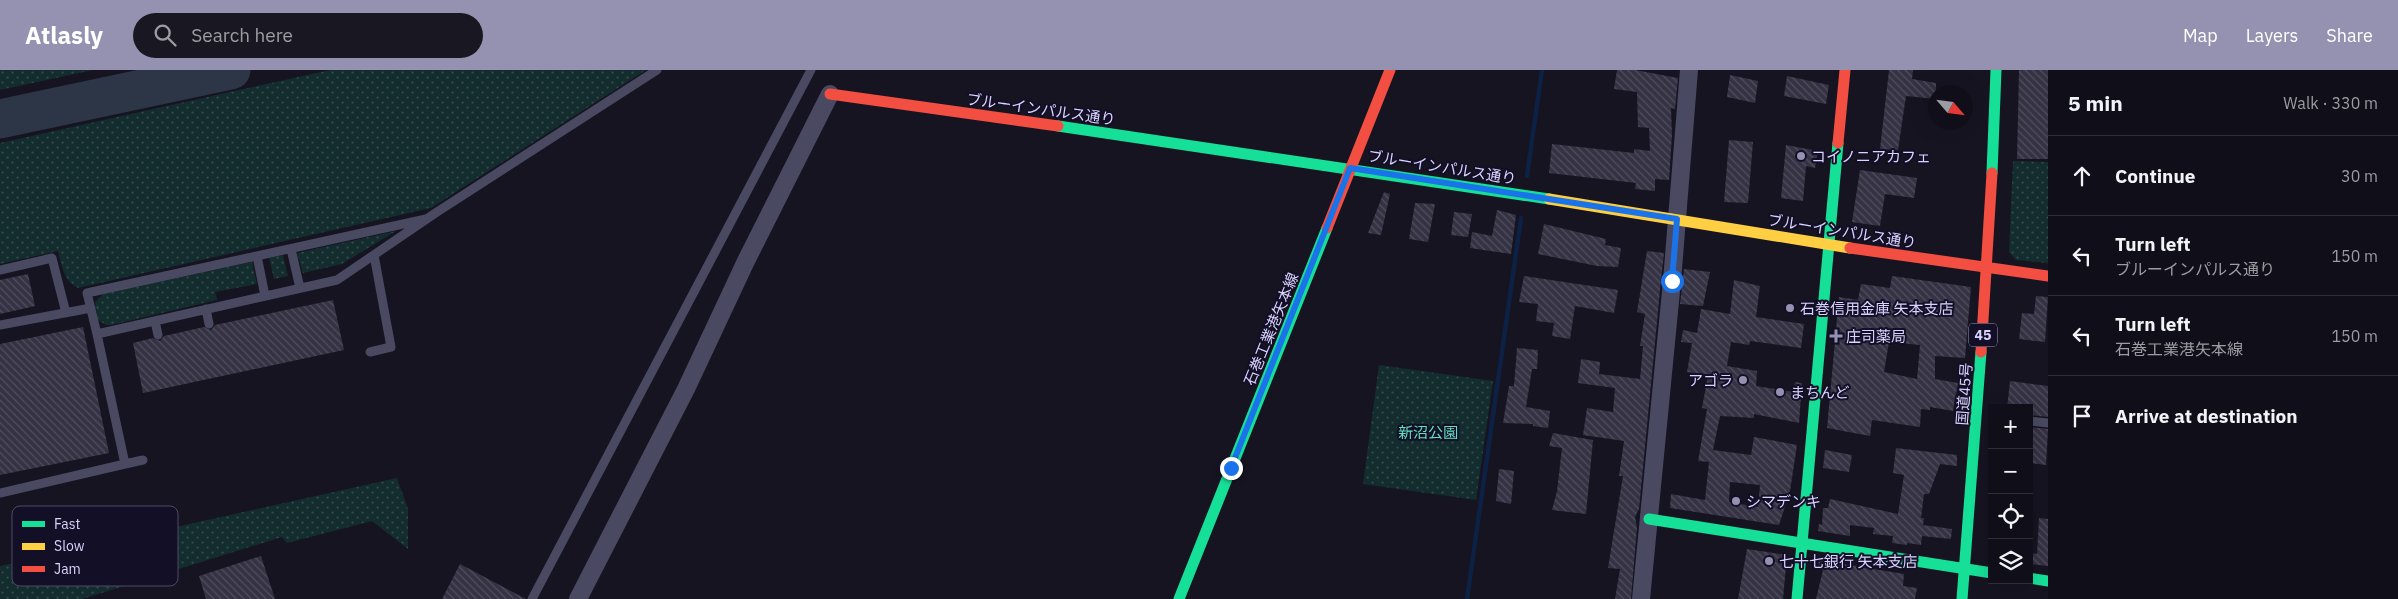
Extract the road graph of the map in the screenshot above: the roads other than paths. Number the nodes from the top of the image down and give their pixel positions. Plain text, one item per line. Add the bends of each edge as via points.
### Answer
1 (657, 70) edge
2 (811, 70) edge
3 (1390, 70) edge
4 (1689, 70) edge
5 (1845, 70) edge
6 (1996, 70) edge
7 (830, 94) joint
8 (1350, 168) junction
9 (426, 219) junction
10 (1677, 219) junction
11 (1829, 245) junction
12 (291, 249) junction
13 (374, 255) junction
14 (258, 256) junction
15 (1988, 269) junction
16 (0, 270) edge
17 (2048, 276) edge
18 (300, 288) junction
19 (265, 296) junction
20 (91, 308) junction
21 (206, 309) junction
22 (66, 313) junction
23 (155, 321) junction
24 (209, 324) dead end
25 (0, 325) edge
26 (97, 334) junction
27 (158, 334) dead end
28 (370, 352) dead end
29 (2033, 421) edge
30 (2048, 423) edge
31 (143, 460) dead end
32 (125, 464) junction
33 (0, 493) edge
34 (1649, 519) junction
35 (1802, 542) junction
36 (1964, 569) junction
37 (1988, 572) edge
38 (2033, 579) edge
39 (2048, 581) edge
40 (532, 599) edge
41 (578, 599) edge
42 (1179, 599) edge
43 (1641, 599) edge
44 (1797, 599) edge
45 (1962, 599) edge

1 - 9 lane
2 - 40 lane
3 - 8 main road, 石巻工業港矢本線
4 - 10 street
5 - 11 main road
6 - 15 main road, 国道45号 / 45
7 - 8 main road, ブルーインパルス通り
7 - 41 street via 686,389
8 - 10 main road, ブルーインパルス通り
8 - 42 main road, 石巻工業港矢本線
9 - 12 lane
9 - 13 lane
10 - 11 main road, ブルーインパルス通り
10 - 34 street
11 - 15 main road, ブルーインパルス通り
11 - 35 main road
12 - 14 lane
12 - 18 lane
13 - 18 lane via 337,280
13 - 28 lane via 391,347
14 - 19 lane
14 - 20 lane via 87,293
15 - 17 main road, ブルーインパルス通り
15 - 36 main road, 国道45号 / 45 via 1981,415
16 - 22 lane via 52,258
18 - 19 lane
19 - 21 lane
20 - 22 lane
20 - 26 lane
21 - 23 lane
21 - 24 lane
22 - 25 lane
23 - 26 lane
23 - 27 lane
26 - 32 lane
29 - 30 lane
31 - 32 lane
32 - 33 lane
34 - 35 main road
34 - 43 street
35 - 36 main road
35 - 44 main road
36 - 37 main road
36 - 45 main road, 国道45号 / 45
38 - 39 main road

